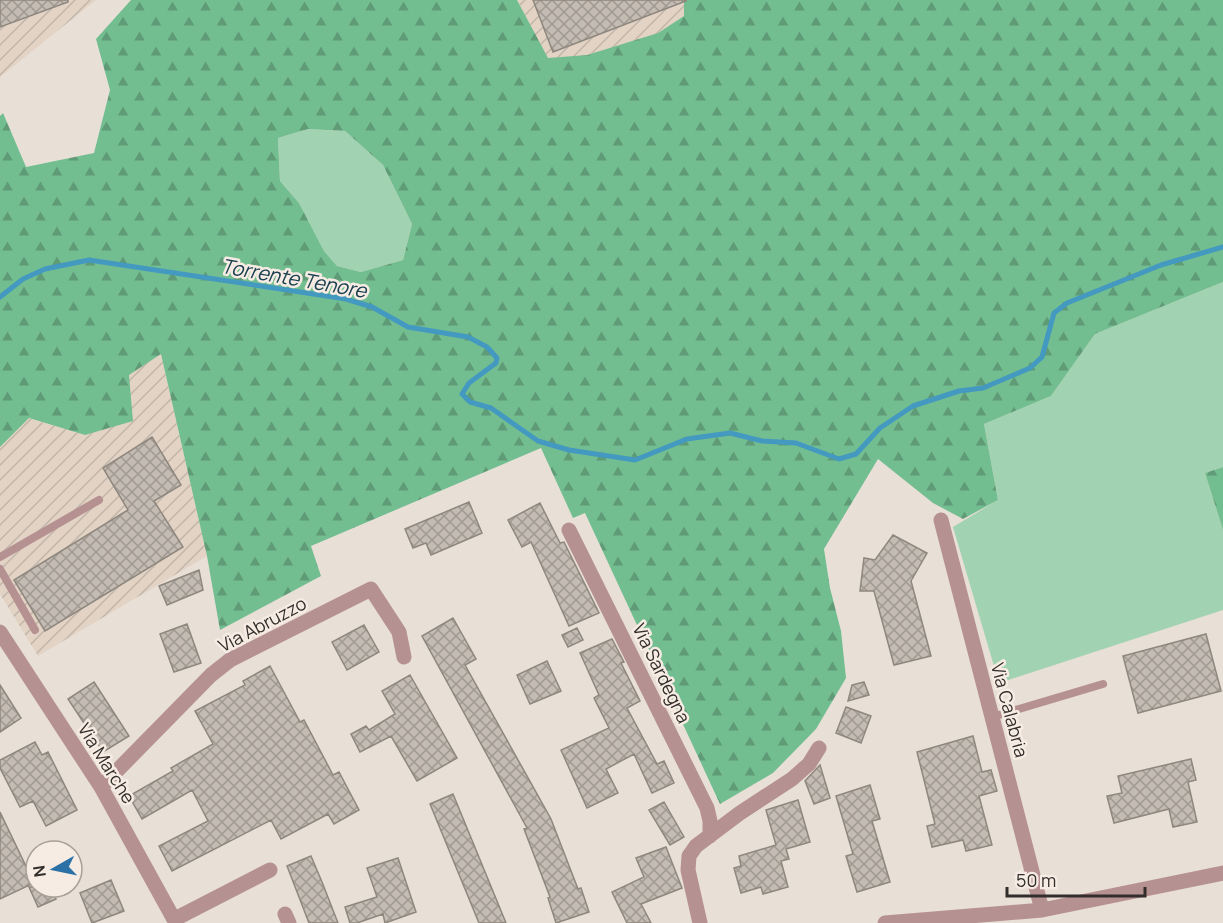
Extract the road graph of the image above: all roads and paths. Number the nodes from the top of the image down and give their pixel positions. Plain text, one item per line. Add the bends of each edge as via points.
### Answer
1 (99, 500) dead end
2 (941, 520) dead end
3 (569, 530) dead end
4 (0, 557) edge
5 (0, 569) edge
6 (35, 630) dead end
7 (0, 632) edge
8 (404, 657) dead end
9 (1103, 684) dead end
10 (992, 717) junction
11 (819, 748) dead end
12 (101, 787) junction
13 (710, 836) junction
14 (270, 870) dead end
15 (1223, 873) edge
16 (1042, 910) junction
17 (175, 921) edge
18 (951, 921) edge
19 (700, 923) edge
20 (885, 923) edge

1 - 4 lane
2 - 10 street, Via Calabria
3 - 13 street, Via Sardegna via 707,808
5 - 6 lane
7 - 12 street, Via Marche
8 - 12 street, Via Abruzzo via 399,632 371,589 230,660 210,675
9 - 10 lane
10 - 16 street, Via Calabria
11 - 13 street via 792,779
12 - 17 street, Via Marche
13 - 19 street via 689,856 688,870
14 - 17 street, Via Marche
15 - 16 street
16 - 18 street
18 - 20 street

